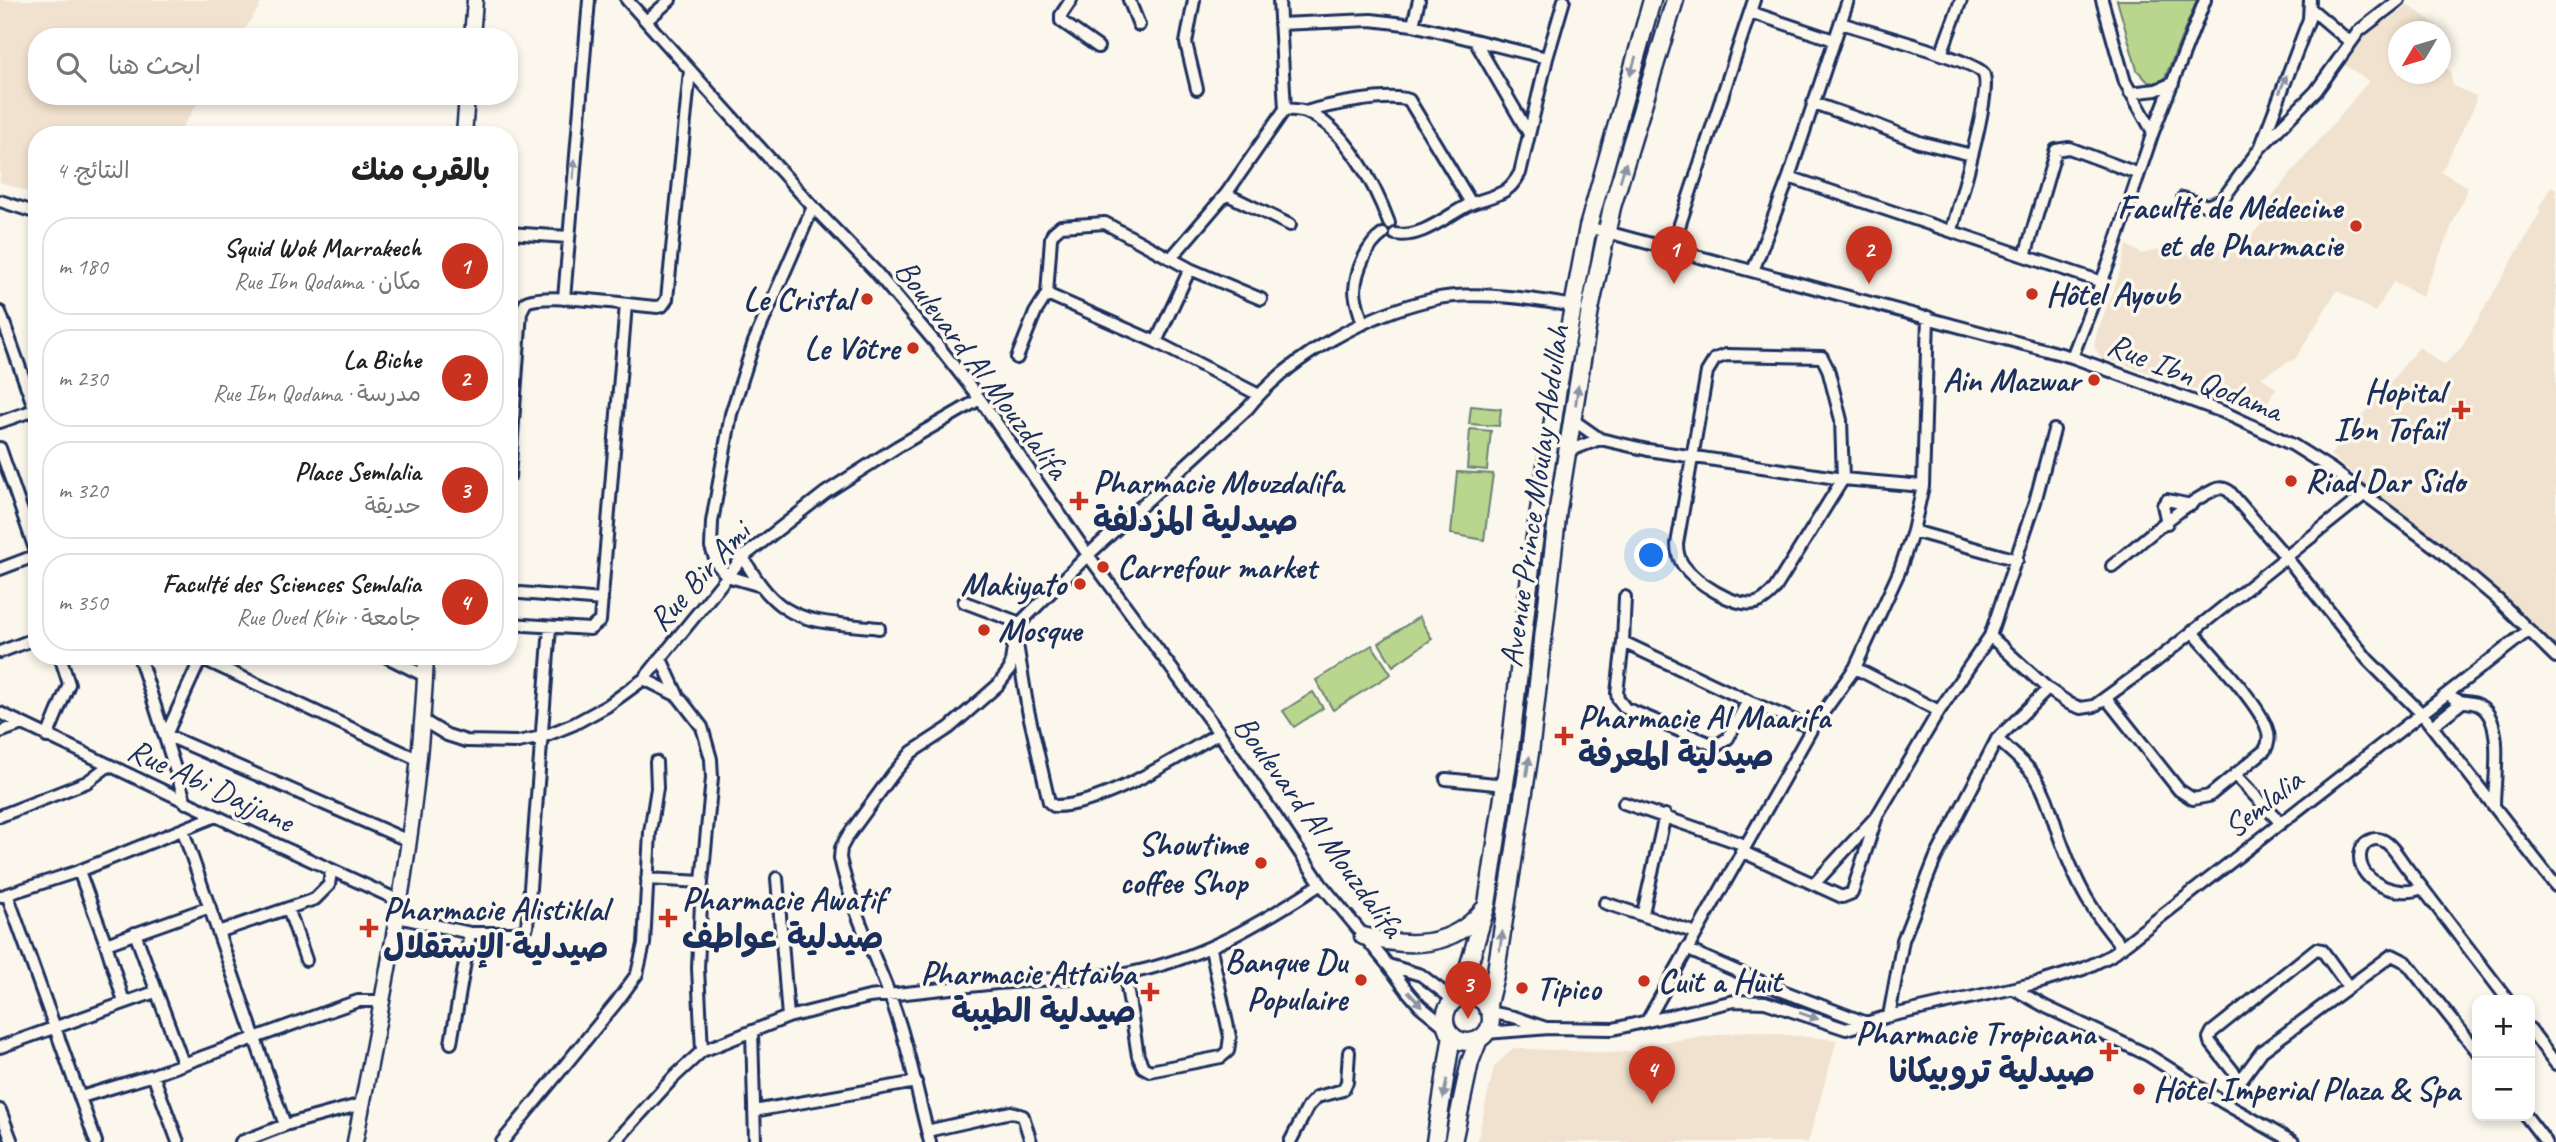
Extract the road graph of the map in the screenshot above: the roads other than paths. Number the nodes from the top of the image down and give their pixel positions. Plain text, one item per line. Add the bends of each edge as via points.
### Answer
1 (475, 0) edge
2 (589, 0) edge
3 (627, 0) edge
4 (670, 0) edge
5 (1071, 0) edge
6 (1129, 0) edge
7 (1194, 0) edge
8 (1279, 0) edge
9 (1419, 0) edge
10 (1564, 0) edge
11 (1652, 0) edge
12 (1675, 0) edge
13 (1754, 0) edge
14 (1848, 0) edge
15 (1961, 0) edge
16 (2102, 0) edge
17 (2206, 0) edge
18 (2399, 0) edge
19 (2310, 4) edge
20 (1750, 12) junction
21 (646, 21) junction
22 (1841, 23) junction
23 (1280, 24) junction
24 (1139, 25) dead end
25 (1413, 25) junction
26 (473, 28) edge
27 (1834, 40) junction
28 (1475, 41) junction
29 (2350, 42) junction
30 (1098, 47) dead end
31 (1941, 54) junction
32 (1547, 58) junction
33 (690, 71) junction
34 (2173, 83) junction
35 (1197, 89) dead end
36 (2130, 93) junction
37 (1813, 103) junction
38 (466, 105) edge
39 (1284, 109) junction
40 (1306, 112) junction
41 (465, 126) edge
42 (1528, 132) junction
43 (2153, 132) junction
44 (2260, 148) junction
45 (1972, 155) junction
46 (2139, 174) junction
47 (1788, 177) junction
48 (1226, 194) junction
49 (2183, 198) dead end
50 (0, 201) edge
51 (1471, 203) junction
52 (813, 207) junction
53 (28, 210) edge
54 (1290, 225) dead end
55 (1588, 228) junction
56 (1952, 230) junction
57 (1389, 231) junction
58 (1605, 232) junction
59 (518, 234) edge
60 (568, 237) junction
61 (1672, 248) junction
62 (2025, 256) junction
63 (1171, 258) junction
64 (1190, 269) junction
65 (1754, 271) junction
66 (2102, 282) junction
67 (1047, 294) junction
68 (564, 299) junction
69 (1261, 299) dead end
70 (626, 304) junction
71 (1582, 308) junction
72 (0, 312) edge
73 (1928, 317) junction
74 (1363, 324) junction
75 (4, 337) edge
76 (1156, 342) junction
77 (518, 353) edge
78 (2072, 357) junction
79 (1017, 358) dead end
80 (28, 391) edge
81 (1259, 395) junction
82 (980, 399) junction
83 (28, 412) edge
84 (1573, 420) junction
85 (0, 422) edge
86 (2054, 430) dead end
87 (1600, 439) junction
88 (0, 448) edge
89 (1568, 451) junction
90 (1691, 458) junction
91 (1843, 479) junction
92 (1923, 486) junction
93 (2365, 494) junction
94 (2191, 505) junction
95 (2167, 523) junction
96 (28, 529) edge
97 (1913, 531) junction
98 (1088, 555) junction
99 (743, 557) junction
100 (2286, 557) junction
101 (28, 558) edge
102 (2017, 560) junction
103 (2112, 566) dead end
104 (0, 569) edge
105 (727, 576) junction
106 (758, 585) junction
107 (518, 594) edge
108 (1625, 597) dead end
109 (602, 600) junction
110 (964, 602) dead end
111 (1020, 623) junction
112 (518, 625) edge
113 (550, 627) junction
114 (879, 628) dead end
115 (2529, 630) junction
116 (2192, 631) junction
117 (1015, 634) junction
118 (1990, 636) junction
119 (28, 641) edge
120 (1623, 642) junction
121 (0, 652) edge
122 (2556, 657) edge
123 (661, 659) junction
124 (63, 665) edge
125 (142, 665) edge
126 (197, 665) edge
127 (218, 665) edge
128 (403, 665) edge
129 (426, 665) edge
130 (1855, 667) junction
131 (425, 676) junction
132 (644, 679) junction
133 (2048, 689) junction
134 (2449, 694) junction
135 (678, 696) junction
136 (2106, 698) junction
137 (1748, 701) junction
138 (2460, 703) junction
139 (1939, 711) junction
140 (0, 713) edge
141 (2423, 715) junction
142 (22, 724) junction
143 (2431, 726) junction
144 (421, 727) junction
145 (1812, 728) junction
146 (0, 732) edge
147 (1219, 733) junction
148 (166, 735) junction
149 (47, 737) junction
150 (542, 737) junction
151 (1997, 738) junction
152 (417, 759) junction
153 (656, 762) dead end
154 (108, 766) junction
155 (2235, 775) junction
156 (1446, 779) dead end
157 (1505, 785) junction
158 (186, 803) junction
159 (1625, 803) dead end
160 (2494, 805) junction
161 (1665, 815) junction
162 (0, 816) edge
163 (216, 816) junction
164 (1877, 816) junction
165 (2280, 822) junction
166 (183, 831) junction
167 (409, 841) junction
168 (1743, 848) junction
169 (79, 871) junction
170 (331, 871) junction
171 (777, 878) dead end
172 (647, 879) junction
173 (702, 882) junction
174 (1321, 884) junction
175 (1814, 884) junction
176 (2556, 886) edge
177 (2422, 888) junction
178 (4, 896) edge
179 (400, 901) junction
180 (1605, 902) dead end
181 (1487, 904) junction
182 (210, 906) junction
183 (288, 908) junction
184 (1643, 914) junction
185 (398, 917) junction
186 (218, 932) junction
187 (135, 933) junction
188 (470, 933) junction
189 (1696, 933) junction
190 (1363, 936) junction
191 (106, 944) junction
192 (2122, 947) junction
193 (1211, 949) junction
194 (1686, 949) junction
195 (306, 960) dead end
196 (1388, 965) junction
197 (1125, 974) junction
198 (2348, 986) junction
199 (2014, 989) junction
200 (155, 992) junction
201 (890, 995) junction
202 (2504, 995) edge
203 (1457, 999) junction
204 (382, 1001) junction
205 (124, 1002) junction
206 (1488, 1010) junction
207 (1889, 1016) junction
208 (788, 1017) junction
209 (1647, 1021) junction
210 (1864, 1022) junction
211 (55, 1028) junction
212 (1549, 1028) junction
213 (752, 1031) junction
214 (1449, 1032) junction
215 (1483, 1036) junction
216 (2535, 1036) edge
217 (256, 1037) junction
218 (451, 1043) dead end
219 (2472, 1045) edge
220 (0, 1047) edge
221 (702, 1051) junction
222 (1349, 1052) dead end
223 (183, 1063) junction
224 (2556, 1064) edge
225 (153, 1075) junction
226 (2240, 1080) junction
227 (916, 1082) junction
228 (81, 1097) junction
229 (2224, 1103) junction
230 (362, 1104) junction
231 (0, 1110) edge
232 (754, 1111) junction
233 (2530, 1121) edge
234 (285, 1125) junction
235 (928, 1137) edge
236 (12, 1142) edge
237 (96, 1142) edge
238 (178, 1142) edge
239 (241, 1142) edge
240 (355, 1142) edge
241 (502, 1142) edge
242 (615, 1142) edge
243 (755, 1142) edge
244 (1031, 1142) edge
245 (1290, 1142) edge
246 (1436, 1142) edge
247 (1453, 1142) edge
248 (2293, 1142) edge
249 (2546, 1142) edge

1 - 26 street
60 -> 2 street
3 - 21 street, Boulevard Al Mouzdalifa
4 - 21 street
5 - 30 street via 1061,21
6 - 24 street
7 - 35 street via 1186,43
8 - 23 street
9 - 25 street
10 - 32 street
11 -> 55 main road, Avenue Prince Moulay Abdullah
58 -> 12 main road, Avenue Prince Moulay Abdullah
13 - 20 street
14 - 22 street
15 - 31 street
16 - 36 street
17 - 34 street
18 - 29 street
19 - 29 street
44 -> 19 street via 2309,19
20 - 27 street
20 - 61 street
21 - 33 street, Boulevard Al Mouzdalifa
22 - 27 street
22 - 31 street
23 - 25 street via 1371,20
23 - 39 street
25 - 28 street
27 - 37 street
28 - 32 street
28 - 42 street
29 - 44 street via 2316,91
31 - 45 street via 1977,68 1986,80
32 - 42 street
33 - 52 street, Boulevard Al Mouzdalifa
33 - 70 street via 667,299 662,306
34 - 36 street
34 - 43 street
36 - 43 street
37 - 45 street via 1919,142
37 - 47 street
38 - 41 street
39 - 40 street
39 - 48 street
40 - 51 street via 1335,104 1409,100
40 - 57 street via 1347,143 1383,205
42 - 51 street via 1515,182 1502,193
43 - 46 street
44 - 49 street via 2222,200 2207,206
45 - 56 street
46 - 62 street via 2069,148 2056,150
46 - 66 street
47 - 56 street
47 - 65 street
48 - 54 street
48 - 63 street
50 - 53 street
51 - 57 street via 1420,231 1402,235
52 - 82 street, Boulevard Al Mouzdalifa via 875,271
52 - 105 street via 754,342 731,414 711,547
55 - 58 street, Rue Ibn Qodama
55 - 71 main road, Avenue Prince Moulay Abdullah
56 - 62 street
57 - 74 street via 1373,241 1356,281
58 - 61 street, Rue Ibn Qodama
58 - 71 main road, Avenue Prince Moulay Abdullah
59 - 60 street
60 - 68 street
61 - 65 street, Rue Ibn Qodama
62 - 66 street
63 - 64 street
63 - 67 street via 1105,223 1061,226 1051,238
64 - 69 street
64 - 76 street
65 - 73 street, Rue Ibn Qodama
66 - 78 street
67 - 76 street
67 - 79 street
68 - 70 street
68 - 77 street via 530,300 523,306
70 - 109 street
71 - 74 street via 1485,296 1436,298
84 -> 71 main road, Avenue Prince Moulay Abdullah
71 - 157 main road, Avenue Prince Moulay Abdullah via 1559,382
72 - 75 street
73 - 78 street, Rue Ibn Qodama
73 - 92 street
74 - 81 street via 1326,343
75 - 80 street
76 - 81 street
78 - 93 street, Rue Ibn Qodama via 2254,426 2293,445
81 - 98 street
82 - 98 street, Boulevard Al Mouzdalifa
82 - 99 street, Rue Bir Ami via 825,493
83 - 85 street
84 - 87 street
84 - 89 main road, Avenue Prince Moulay Abdullah
86 - 102 street
87 - 89 street
87 - 90 street
88 - 96 street
206 -> 89 main road, Avenue Prince Moulay Abdullah via 1530,754
90 - 91 street
90 - 91 street via 1707,372 1715,359 1726,355 1822,357 1841,420
90 - 91 street via 1678,554 1688,572 1741,603 1755,604 1774,590
91 - 92 street
92 - 97 street
93 - 100 street
93 - 115 street, Rue Ibn Qodama via 2438,549
94 - 95 street
94 - 95 street via 2171,499 2164,503
94 - 100 street via 2215,489 2225,488
95 - 103 street
97 - 102 street
97 - 130 street
98 - 111 street
98 - 147 street, Boulevard Al Mouzdalifa
99 - 105 street, Rue Bir Ami
99 - 106 street
100 - 116 street
100 - 141 street via 2368,660
101 - 104 street
102 - 118 street
105 - 106 street
105 - 123 street, Rue Bir Ami
106 - 114 street via 801,617
107 - 109 street
108 - 120 street
109 - 113 street via 600,621 594,627
110 - 111 street
111 - 117 street
112 - 113 street
113 - 150 street
115 - 122 street, Rue Ibn Qodama
115 - 134 street, Semlalia
116 - 136 street
116 - 155 street via 2258,710 2269,732 2265,750
117 - 147 street via 1028,710 1049,802 1054,806 1076,803 1138,780
117 - 201 street via 1010,669 998,685 949,729 912,752 841,848 842,869
118 - 133 street
118 - 139 street
119 - 121 street
120 - 137 street
120 - 137 street via 1617,693 1625,708 1716,747 1727,738
123 - 132 street, Rue Bir Ami
123 - 135 street
124 - 149 street via 69,684
125 - 148 street
126 - 148 street
127 - 152 street
128 - 131 street
129 - 131 street
130 - 139 street
130 - 145 street
131 - 144 street
132 - 135 street
132 - 150 street, Rue Bir Ami via 607,706
133 - 136 street via 2081,708
133 - 151 street
134 - 138 street
134 - 141 street, Semlalia
135 - 173 street via 702,727 711,759
136 - 155 street via 2186,797 2209,796
137 - 145 street
138 - 143 street
138 - 160 street via 2486,710 2493,725 2497,741
139 - 164 street
140 - 142 street, Rue Abi Dajjane
141 - 143 street
141 - 165 street, Semlalia
142 - 146 street
142 - 149 street, Rue Abi Dajjane
143 - 160 street
144 - 150 street, Rue Bir Ami via 487,743
144 - 152 street
145 - 168 street
147 - 174 street, Boulevard Al Mouzdalifa
148 - 158 street
148 - 167 street
149 - 154 street, Rue Abi Dajjane
150 - 188 street via 529,922 520,932
151 - 192 street via 2035,776 2081,893
151 - 207 street via 1920,896 1903,940
152 - 167 street
153 - 172 street
154 - 158 street, Rue Abi Dajjane
154 - 162 street via 87,782
155 - 165 street
156 - 157 street
157 - 181 main road, Avenue Prince Moulay Abdullah
158 - 163 street, Rue Abi Dajjane
159 - 161 street
160 - 176 street
161 - 168 street
161 - 184 street
163 - 166 street
163 - 170 street, Rue Abi Dajjane
164 - 175 street
164 - 175 street via 1852,893 1842,897
165 - 192 street, Semlalia
166 - 169 street
166 - 182 street
167 - 179 street
168 - 175 street
168 - 189 street
169 - 178 street
169 - 191 street
170 - 179 street, Rue Abi Dajjane
170 - 183 street via 329,885 320,895
171 - 208 street
172 - 173 street
172 - 241 street via 644,944 637,974
173 - 221 street via 698,968
174 - 190 street, Boulevard Al Mouzdalifa
174 - 193 street
177 - 177 street via 2388,844 2377,839 2365,843 2360,856 2366,872 2381,887 2408,892
177 - 202 street
178 - 211 street
179 - 185 street
180 - 184 street
181 - 190 main road via 1461,930 1437,941 1397,945
181 - 203 main road, Avenue Prince Moulay Abdullah
182 - 186 street
182 - 187 street
183 - 186 street
183 - 195 street
184 - 189 street
185 - 188 street
185 - 204 street
186 - 217 street
187 - 191 street
187 - 200 street
188 - 218 street
189 - 194 street
190 - 196 street, Boulevard Al Mouzdalifa
191 - 205 street
192 - 199 street, Semlalia via 2083,969
193 - 197 street
193 - 197 street via 1230,1037 1228,1051 1221,1057 1150,1071 1143,1068
194 - 209 street
194 - 210 street
196 - 203 street, Boulevard Al Mouzdalifa via 1421,975
196 -> 214 street, Boulevard Al Mouzdalifa via 1420,1006
197 - 201 street
198 - 219 street via 2396,956 2406,962
198 - 226 street via 2262,1051
198 - 226 street via 2322,950 2316,949 2212,1032 2210,1042
199 - 207 street, Semlalia
199 - 229 street via 2148,1055
200 - 205 street
200 - 223 street
201 - 208 street
201 - 227 street
203 - 206 main road via 1472,997
203 - 214 main road via 1446,1013
204 - 217 street via 358,1001
204 - 230 street
205 - 211 street
206 - 212 street
206 - 215 main road via 1490,1023
207 - 210 street, Semlalia
208 - 213 street
209 -> 210 street, Semlalia via 1750,1000 1846,1029
209 - 212 street, Semlalia via 1613,1029
211 - 220 street
211 - 228 street
212 - 215 street
213 - 221 street
213 - 232 street
214 - 215 main road via 1465,1042
214 -> 246 main road
215 - 247 main road via 1471,1062
216 - 224 street
217 - 223 street
217 - 234 street
221 - 242 street
222 - 245 street via 1343,1090 1317,1097
223 - 225 street
225 - 228 street
225 - 238 street
226 - 229 street
227 - 232 street
227 - 235 street
228 - 237 street
229 - 248 street
230 - 234 street
230 - 240 street
231 - 236 street
232 - 243 street
233 - 249 street
234 - 239 street
235 - 244 street via 1011,1112 1023,1116

